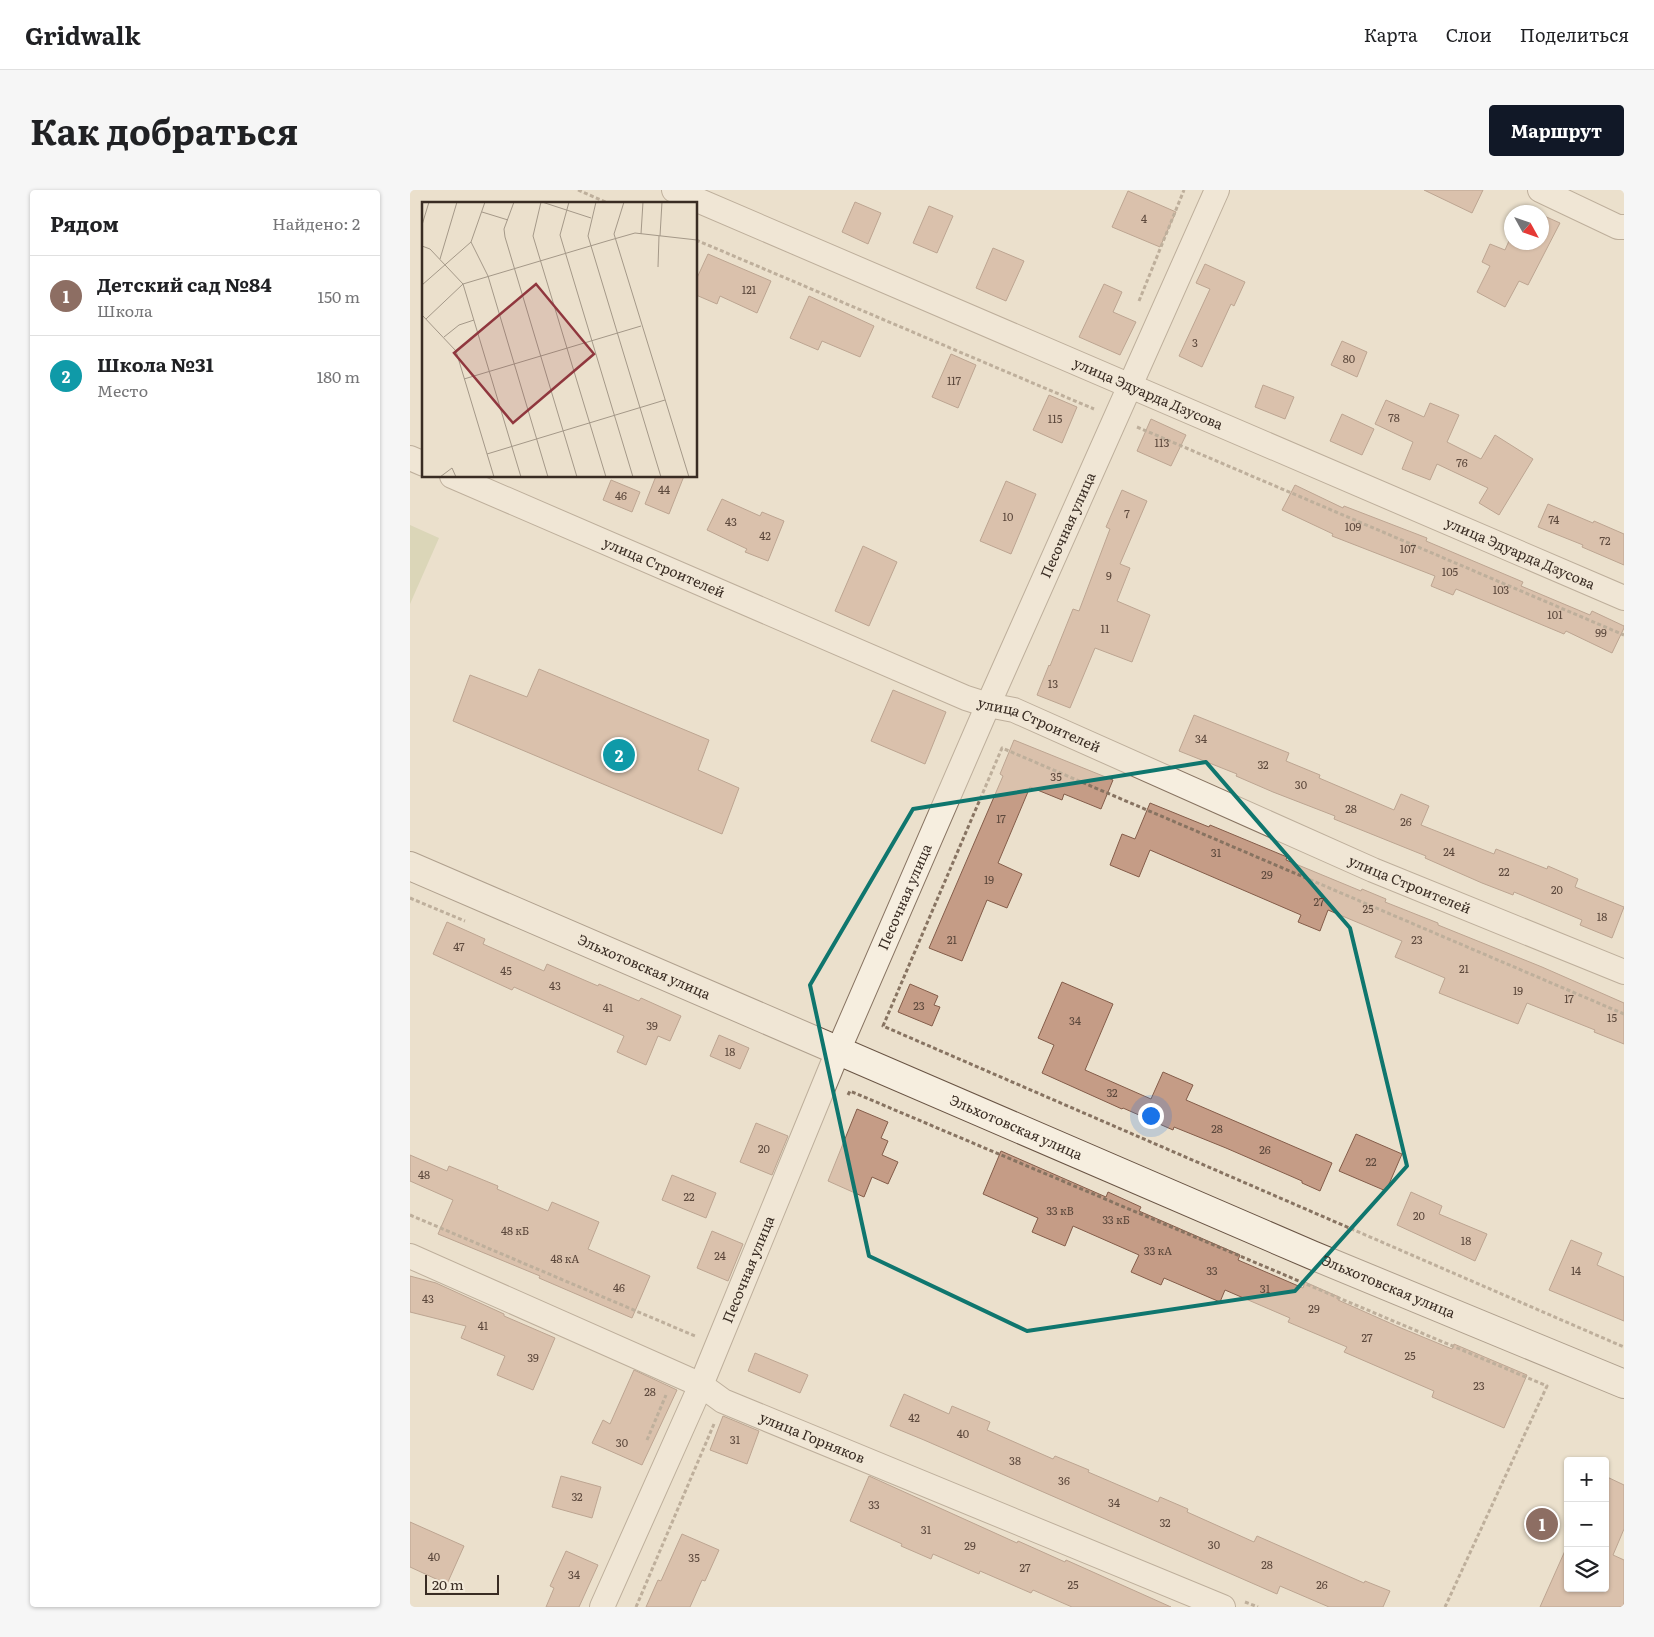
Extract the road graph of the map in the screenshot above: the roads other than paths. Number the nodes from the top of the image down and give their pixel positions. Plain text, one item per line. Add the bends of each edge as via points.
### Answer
1 (674, 190) edge
2 (1217, 190) edge
3 (1540, 190) edge
4 (1624, 227) edge
5 (1131, 385) junction
6 (410, 458) edge
7 (422, 463) edge
8 (457, 478) edge
9 (1624, 598) edge
10 (988, 705) junction
11 (410, 866) edge
12 (1624, 972) edge
13 (838, 1052) junction
14 (410, 1256) edge
15 (1624, 1384) edge
16 (702, 1385) junction
17 (602, 1607) edge
18 (1223, 1607) edge

1 - 5 street, улица Эдуарда Дзусова
2 - 5 street, Песочная улица
3 - 4 street
5 - 9 street, улица Эдуарда Дзусова
5 - 10 street, Песочная улица
6 - 7 street
8 - 10 street, улица Строителей
10 - 12 street, улица Строителей via 1014,710 1373,870
10 - 13 street, Песочная улица
11 - 13 street, Эльхотовская улица
13 - 15 street, Эльхотовская улица via 1312,1256
13 - 16 street, Песочная улица
14 - 16 street, улица Горняков
16 - 17 street, Песочная улица
16 - 18 street, улица Горняков via 723,1401

